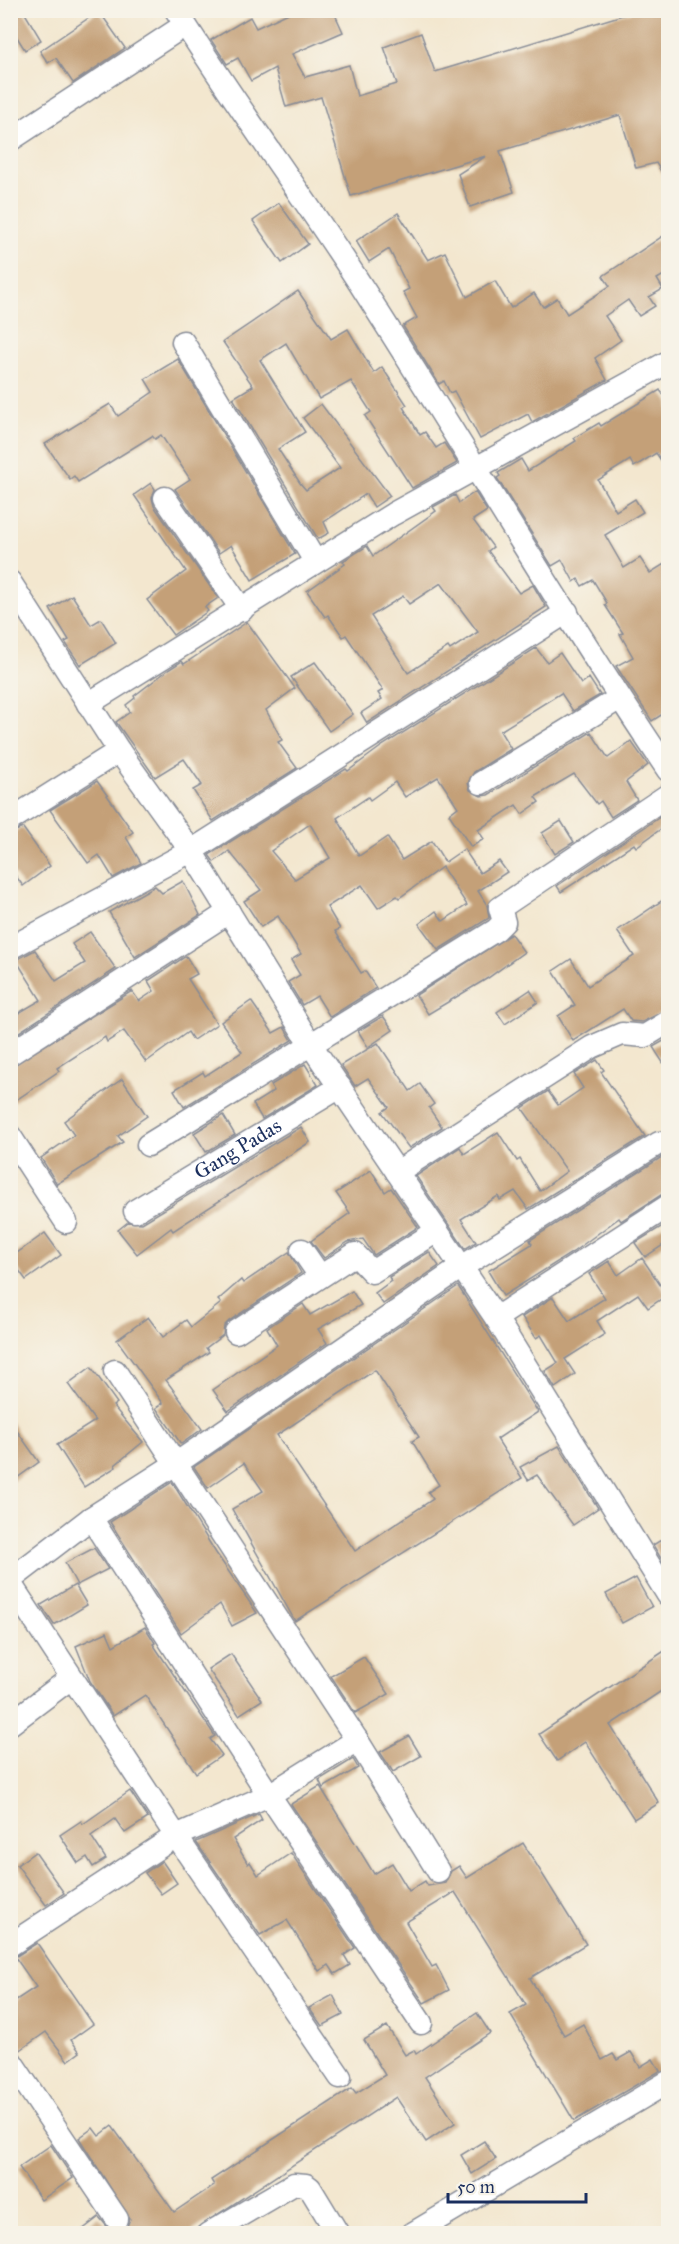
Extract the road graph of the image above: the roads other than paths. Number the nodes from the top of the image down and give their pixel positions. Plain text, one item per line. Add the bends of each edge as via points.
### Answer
1 (180, 18) edge
2 (10, 140) edge
3 (183, 342) dead end
4 (669, 362) edge
5 (479, 469) junction
6 (165, 498) dead end
7 (315, 561) junction
8 (10, 582) edge
9 (242, 610) junction
10 (567, 612) junction
11 (620, 698) junction
12 (88, 704) junction
13 (119, 751) junction
14 (669, 770) edge
15 (481, 783) dead end
16 (669, 795) edge
17 (10, 820) edge
18 (191, 850) junction
19 (229, 912) junction
20 (10, 948) edge
21 (669, 1022) edge
22 (311, 1045) junction
23 (10, 1054) edge
24 (340, 1087) junction
25 (10, 1136) edge
26 (659, 1143) dead end
27 (147, 1145) dead end
28 (397, 1172) junction
29 (669, 1206) edge
30 (135, 1211) dead end
31 (66, 1222) dead end
32 (436, 1231) junction
33 (302, 1250) dead end
34 (460, 1268) junction
35 (320, 1276) junction
36 (496, 1318) junction
37 (236, 1332) dead end
38 (115, 1371) dead end
39 (177, 1463) junction
40 (91, 1518) junction
41 (13, 1593) edge
42 (669, 1595) edge
43 (71, 1678) junction
44 (10, 1724) edge
45 (357, 1740) junction
46 (269, 1795) junction
47 (176, 1836) junction
48 (438, 1871) dead end
49 (10, 1945) edge
50 (421, 2023) dead end
51 (10, 2060) edge
52 (340, 2077) dead end
53 (669, 2082) edge
54 (117, 2219) dead end
55 (208, 2234) edge
56 (338, 2234) edge
57 (412, 2234) edge

1 - 2 street
1 - 5 street via 339,251
3 - 7 street
4 - 5 street
5 - 7 street
5 - 10 street
6 - 9 street
7 - 9 street
8 - 12 street
9 - 12 street
10 - 11 street
10 - 18 street
11 - 14 street
11 - 15 street
12 - 13 street
13 - 17 street
13 - 18 street
16 - 22 street via 501,907 504,922 496,930
18 - 19 street
18 - 20 street
19 - 22 street
19 - 23 street
21 - 28 street via 645,1036 622,1034 592,1047
22 - 24 street
22 - 27 street
24 - 28 street
24 - 30 street, Gang Padas
25 - 31 street
26 - 34 street
28 - 32 street
29 - 36 street
32 - 34 street
32 - 35 street via 372,1272 355,1254
33 - 35 street
34 - 36 street
34 - 39 street
35 - 37 street
36 - 42 street
38 - 39 street
39 - 40 street
39 - 45 street
40 - 41 street
40 - 46 street
41 - 43 street
43 - 44 street
43 - 47 street
45 - 46 street
45 - 48 street
46 - 47 street
46 - 50 street
47 - 49 street
47 - 52 street
51 - 54 street
53 - 57 street
55 - 56 street via 294,2184 310,2188

